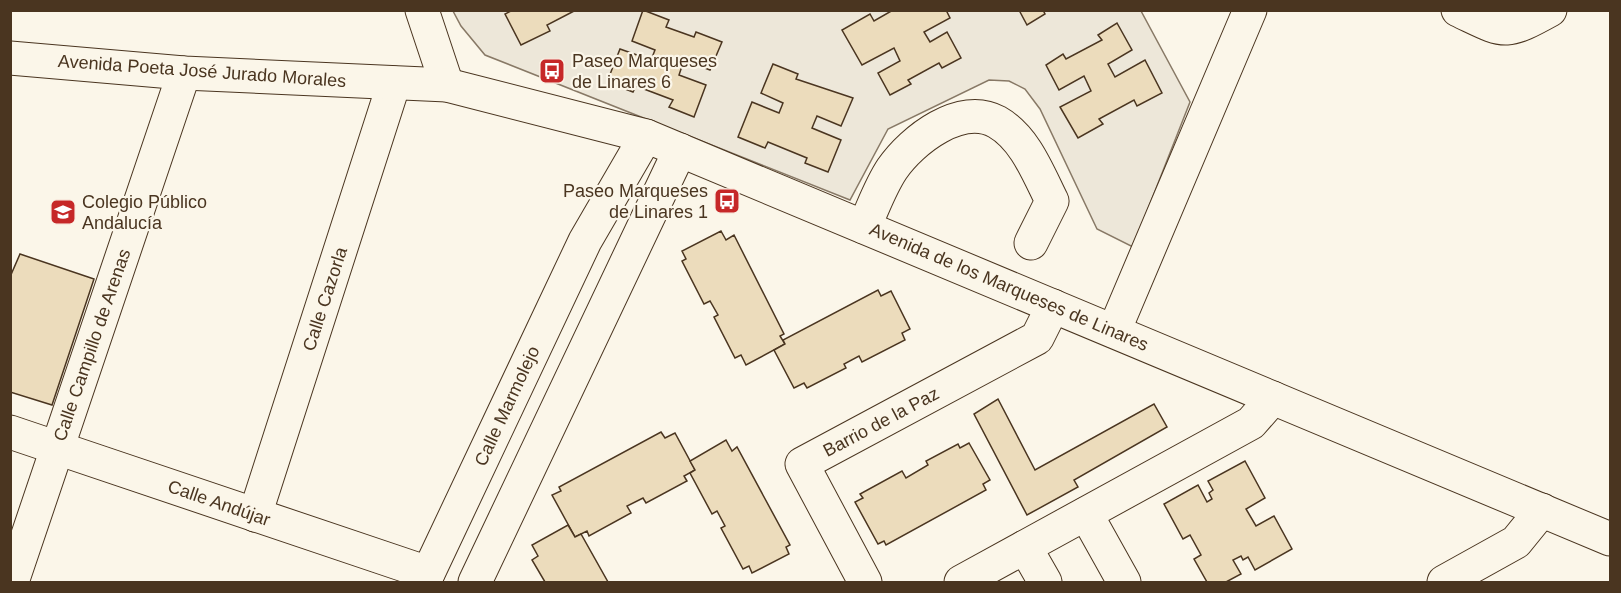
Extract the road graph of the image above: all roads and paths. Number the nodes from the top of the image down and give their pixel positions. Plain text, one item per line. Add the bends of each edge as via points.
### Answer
1 (422, 10) edge
2 (1250, 10) edge
3 (1458, 10) edge
4 (1550, 10) edge
5 (10, 58) edge
6 (184, 74) junction
7 (394, 83) junction
8 (447, 84) junction
9 (646, 136) junction
10 (680, 150) junction
11 (864, 227) junction
12 (591, 231) junction
13 (1031, 243) dead end
14 (631, 255) junction
15 (1053, 306) junction
16 (1114, 331) junction
17 (1273, 398) junction
18 (10, 432) edge
19 (57, 448) junction
20 (1542, 510) junction
21 (1086, 514) junction
22 (255, 515) junction
23 (1611, 538) edge
24 (1025, 547) junction
25 (426, 578) edge
26 (855, 579) edge
27 (12, 582) edge
28 (475, 582) edge
29 (961, 582) edge
30 (1045, 582) edge
31 (1124, 582) edge
32 (1444, 582) edge

1 - 8 street
2 - 16 street
3 - 4 street via 1498,29 1517,29
5 - 6 street, Avenida Poeta José Jurado Morales
6 - 7 street, Avenida Poeta José Jurado Morales
6 - 19 street, Calle Campillo de Arenas
7 - 8 street, Avenida de los Marqueses de Linares
7 - 22 street, Calle Cazorla
8 - 9 street, Avenida de los Marqueses de Linares
9 - 10 street, Avenida de los Marqueses de Linares
9 - 12 street, Calle Marmolejo
10 - 11 street, Avenida de los Marqueses de Linares
10 - 14 street
11 - 13 street via 892,170 907,152 951,122 980,116 997,122 1018,141 1052,201
11 - 15 street, Avenida de los Marqueses de Linares
12 - 14 street via 615,224 626,237
12 - 25 street, Calle Marmolejo
14 - 28 street
15 - 16 street, Avenida de los Marqueses de Linares
15 - 26 street, Barrio de la Paz via 1037,338 802,465
16 - 17 street, Avenida de los Marqueses de Linares
17 - 20 street, Avenida de los Marqueses de Linares
17 - 21 street via 1251,423
18 - 19 street, Calle Andújar
19 - 22 street, Calle Andújar
19 - 27 street, Calle Campillo de Arenas
20 - 23 street, Avenida de los Marqueses de Linares
20 - 32 street via 1516,542
21 - 24 street
21 - 31 street
22 - 25 street, Calle Andújar
24 - 29 street
24 - 30 street

